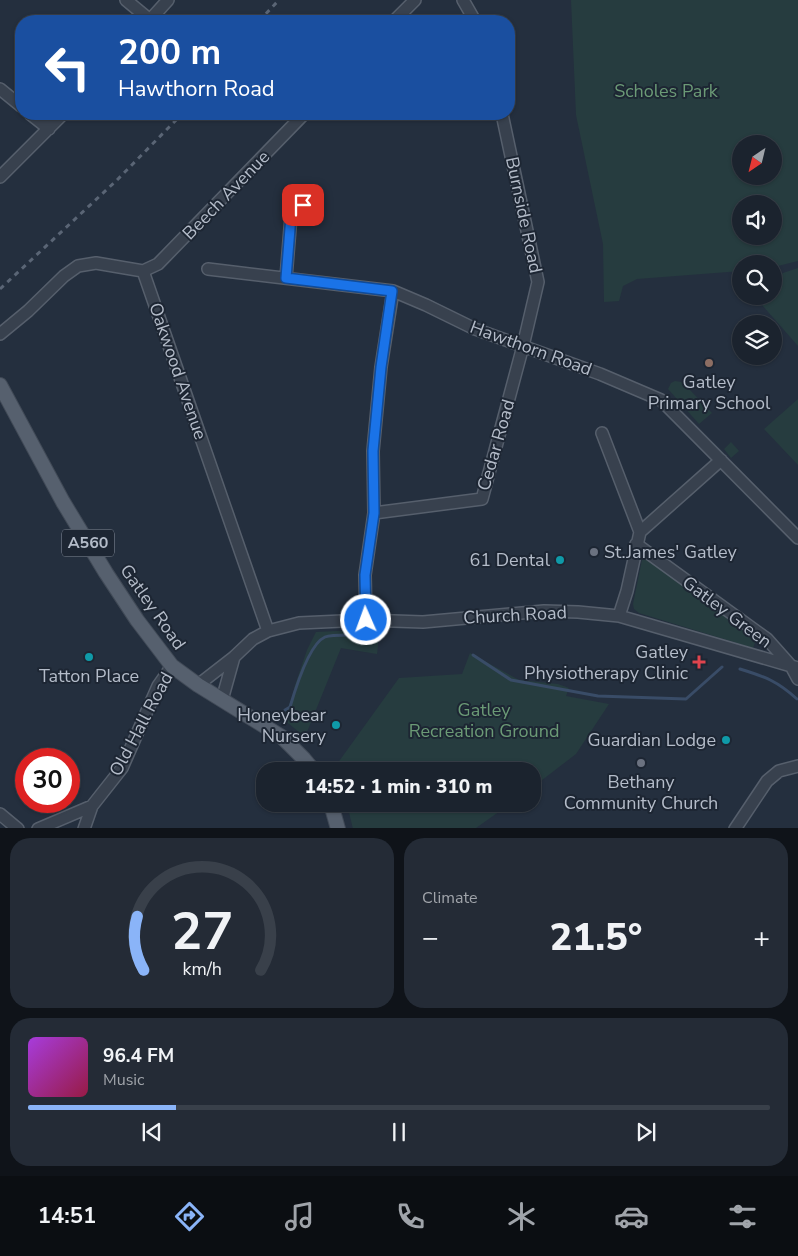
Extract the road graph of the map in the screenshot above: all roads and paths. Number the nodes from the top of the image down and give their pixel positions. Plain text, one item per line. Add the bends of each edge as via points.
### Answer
1 (126, 0) edge
2 (168, 0) edge
3 (415, 0) edge
4 (463, 0) edge
5 (142, 15) edge
6 (154, 15) edge
7 (400, 15) edge
8 (472, 15) edge
9 (0, 89) edge
10 (15, 101) edge
11 (38, 120) edge
12 (57, 120) edge
13 (298, 120) edge
14 (503, 120) edge
15 (49, 129) junction
16 (0, 177) edge
17 (314, 194) dead end
18 (208, 269) dead end
19 (143, 271) junction
20 (286, 278) junction
21 (392, 291) junction
22 (0, 334) edge
23 (523, 346) junction
24 (0, 385) edge
25 (602, 433) dead end
26 (720, 460) junction
27 (374, 513) junction
28 (640, 532) junction
29 (798, 538) edge
30 (636, 544) junction
31 (619, 616) junction
32 (366, 620) junction
33 (268, 631) junction
34 (234, 657) junction
35 (172, 666) junction
36 (794, 667) edge
37 (798, 679) edge
38 (198, 685) junction
39 (222, 700) junction
40 (306, 762) edge
41 (798, 766) edge
42 (92, 806) junction
43 (333, 812) edge
44 (0, 814) edge
45 (18, 828) edge
46 (38, 828) edge
47 (84, 828) edge
48 (338, 828) edge
49 (735, 828) edge

1 - 5 street
2 - 6 street
3 - 7 street
4 - 8 street
9 - 10 street
11 - 15 street
12 - 15 street
13 - 19 street, Beech Avenue via 158,264
14 - 23 street, Burnside Road via 538,282
15 - 16 street
17 - 20 street via 291,216
18 - 20 street, Hawthorn Road
19 - 22 street via 96,263 78,266
19 - 33 street, Oakwood Avenue
20 - 21 street, Hawthorn Road
21 - 23 street, Hawthorn Road via 475,329
21 - 27 street via 373,451
23 - 26 street, Hawthorn Road via 663,401
23 - 27 street, Cedar Road via 482,499
24 - 35 main road, Gatley Road / A560 via 63,502 106,573
25 - 28 street
26 - 28 street
26 - 29 street, Hawthorn Road
27 - 32 street via 365,575
28 - 30 street
30 - 31 street
30 - 36 street, Gatley Green via 767,638
31 - 32 street, Church Road via 544,611 423,622
31 - 36 street, Church Road
32 - 33 street, Church Road via 299,622
33 - 34 street, Church Road via 253,639
34 - 38 street, Church Road
34 - 39 street
35 - 38 main road, Gatley Road / A560
35 - 42 street, Old Hall Road via 158,686 122,768
36 - 37 street, Gatley Green
38 - 39 main road, Gatley Road / A560
39 - 40 main road, A560 via 284,739
41 - 49 street via 779,771 767,781
42 - 46 street, Old Hall Road
42 - 47 street, Old Hall Road
43 - 48 main road
44 - 45 street

